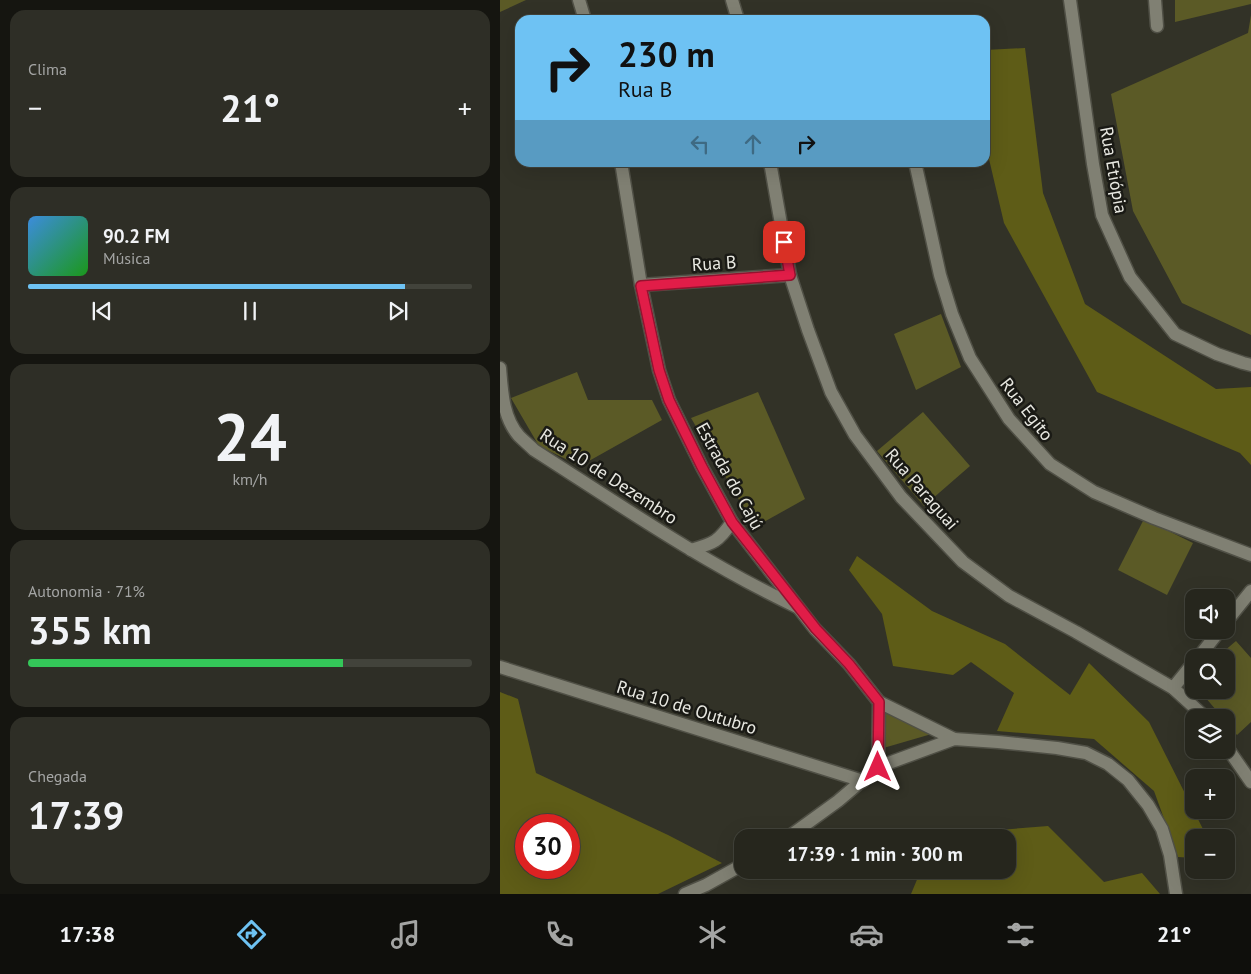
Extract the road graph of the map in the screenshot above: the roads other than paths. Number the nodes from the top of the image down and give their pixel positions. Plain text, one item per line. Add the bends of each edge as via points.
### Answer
1 (579, 0) edge
2 (732, 0) edge
3 (1070, 0) edge
4 (1155, 0) edge
5 (584, 15) edge
6 (736, 15) edge
7 (1157, 26) dead end
8 (622, 167) edge
9 (771, 167) edge
10 (916, 167) edge
11 (790, 275) junction
12 (641, 286) junction
13 (1251, 365) edge
14 (500, 368) edge
15 (732, 522) junction
16 (691, 550) junction
17 (1251, 555) edge
18 (1251, 591) edge
19 (799, 608) junction
20 (1235, 611) edge
21 (1213, 639) edge
22 (1205, 649) edge
23 (500, 667) edge
24 (1185, 673) edge
25 (1173, 688) junction
26 (879, 702) junction
27 (1196, 709) edge
28 (954, 739) junction
29 (1235, 759) edge
30 (878, 767) junction
31 (863, 781) junction
32 (1251, 782) edge
33 (799, 829) edge
34 (734, 871) edge
35 (708, 890) edge
36 (685, 894) edge
37 (1176, 894) edge

1 - 5 street
2 - 6 street
3 - 13 street, Rua Etiópia via 1102,215 1130,277 1175,334 1217,354
4 - 7 street
8 - 12 street, Estrada do Cajú
9 - 11 street, Rua Paraguai
10 - 17 street, Rua Egito via 952,314 970,358 1009,419 1050,464 1094,492
11 - 12 street, Rua B
11 - 25 street, Rua Paraguai via 831,392 855,435 901,496 963,562 1009,596
12 - 15 street, Estrada do Cajú via 659,370 669,400
14 - 16 street, Rua 10 de Dezembro via 508,418 518,436 534,450
15 - 16 street via 711,544
15 - 19 street, Estrada do Cajú
16 - 19 street, Rua 10 de Dezembro
18 - 20 street
19 - 26 street, Estrada do Cajú
21 - 22 street
23 - 31 street, Rua 10 de Outubro
24 - 25 street
25 - 27 street, Rua Paraguai
26 - 28 street
26 - 30 street
28 - 30 street
28 - 37 street via 1057,748 1086,753 1108,764 1128,780 1162,829
29 - 32 street
30 - 31 street
31 - 33 street
34 - 35 street
35 - 36 street

